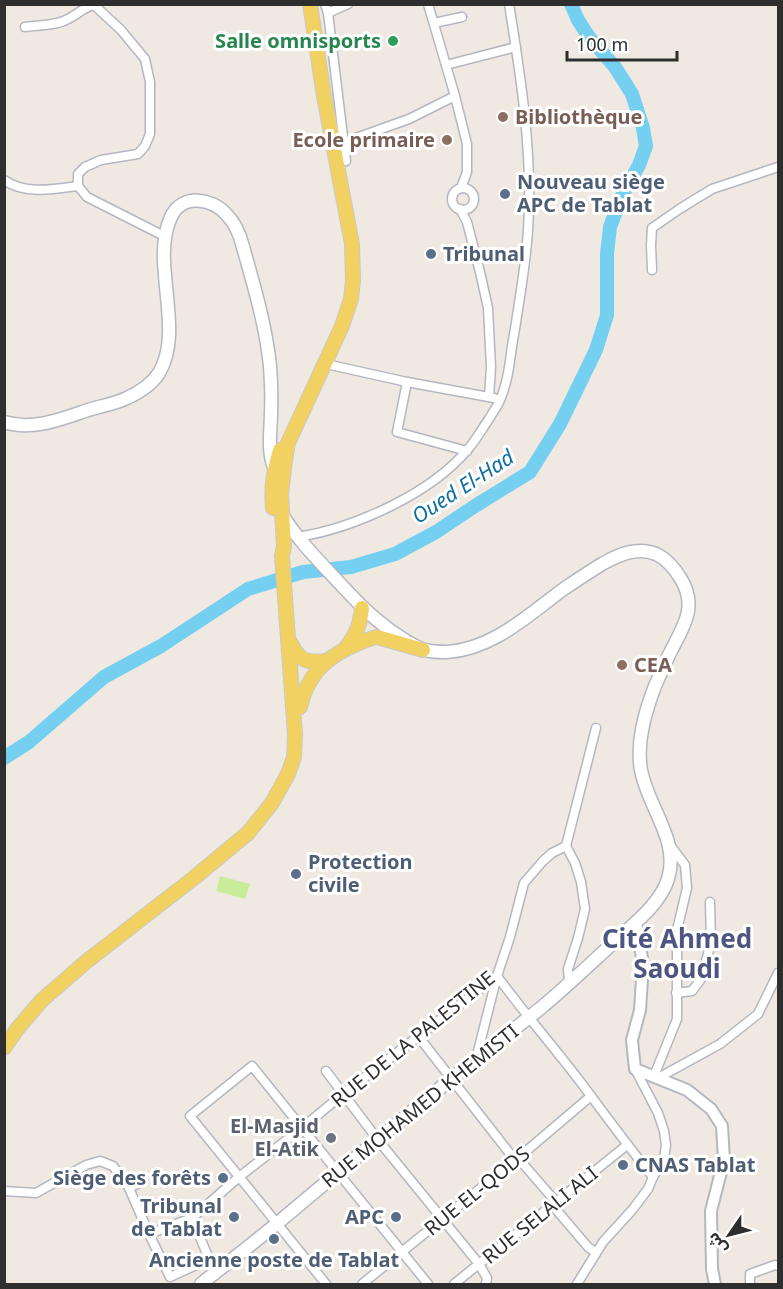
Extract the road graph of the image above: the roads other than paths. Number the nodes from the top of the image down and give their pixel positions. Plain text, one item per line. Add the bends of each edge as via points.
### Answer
1 (309, 4) edge
2 (348, 4) edge
3 (428, 4) edge
4 (509, 4) edge
5 (94, 5) edge
6 (327, 9) edge
7 (462, 17) dead end
8 (434, 23) junction
9 (25, 27) dead end
10 (516, 47) junction
11 (446, 65) junction
12 (455, 96) junction
13 (339, 144) junction
14 (346, 161) dead end
15 (778, 167) edge
16 (467, 172) junction
17 (4, 180) edge
18 (78, 186) junction
19 (460, 188) junction
20 (471, 191) junction
21 (464, 209) junction
22 (349, 234) junction
23 (166, 237) junction
24 (652, 270) dead end
25 (326, 364) junction
26 (407, 382) junction
27 (489, 397) junction
28 (500, 400) junction
29 (4, 422) edge
30 (467, 450) junction
31 (274, 469) junction
32 (283, 482) junction
33 (281, 513) junction
34 (298, 537) junction
35 (283, 550) junction
36 (310, 551) junction
37 (362, 608) junction
38 (286, 614) junction
39 (288, 637) junction
40 (344, 650) junction
41 (423, 650) junction
42 (298, 655) junction
43 (326, 662) junction
44 (300, 707) junction
45 (596, 728) dead end
46 (295, 734) junction
47 (669, 844) junction
48 (566, 846) junction
49 (710, 902) dead end
50 (636, 922) junction
51 (778, 974) edge
52 (497, 976) junction
53 (569, 983) junction
54 (676, 993) junction
55 (528, 1018) junction
56 (418, 1036) junction
57 (4, 1048) edge
58 (476, 1059) junction
59 (635, 1068) junction
60 (326, 1071) dead end
61 (656, 1077) junction
62 (452, 1079) junction
63 (343, 1094) junction
64 (591, 1096) junction
65 (302, 1128) junction
66 (378, 1140) junction
67 (627, 1145) junction
68 (518, 1158) junction
69 (338, 1172) junction
70 (239, 1177) junction
71 (653, 1177) junction
72 (143, 1181) dead end
73 (129, 1188) junction
74 (4, 1191) edge
75 (554, 1204) junction
76 (192, 1218) junction
77 (443, 1219) junction
78 (277, 1224) junction
79 (149, 1234) junction
80 (402, 1252) junction
81 (595, 1252) junction
82 (209, 1259) junction
83 (479, 1264) junction
84 (778, 1266) edge
85 (216, 1272) junction
86 (201, 1284) edge
87 (326, 1284) edge
88 (362, 1284) edge
89 (428, 1284) edge
90 (454, 1284) edge
91 (486, 1284) edge
92 (577, 1284) edge
93 (715, 1284) edge
94 (750, 1284) edge

1 - 13 main road
2 - 6 street
3 - 8 street
4 - 10 street
5 - 9 street via 67,20
5 - 18 street via 145,59 150,82 150,134 138,154 85,167 78,174
6 - 13 street
7 - 8 street
8 - 11 street
10 - 11 street
10 - 28 street via 527,145 528,230 522,288
11 - 12 street
12 - 13 street via 409,119
12 - 16 street via 467,144
13 - 14 street
13 - 22 main road
15 - 24 street via 712,189 652,228
16 - 19 street
16 - 20 street
17 - 18 street via 19,188
18 - 23 street via 87,197
19 - 20 street
19 - 21 street via 452,199 454,205
20 - 21 street via 474,200
21 - 27 street via 489,320
22 - 25 main road via 354,260 352,290
22 - 31 main road via 350,274 342,314 289,424
23 - 29 main road via 169,335 158,375 126,399 37,425
23 - 31 main road via 175,210 185,202 198,200 219,207 241,237 267,343 272,394 269,449
25 - 26 street
25 - 32 main road via 288,443
26 - 27 street
26 - 30 street via 397,432
27 - 28 street
28 - 30 street
30 - 34 street via 447,470 402,500 345,525
31 - 32 main road
31 - 35 main road via 275,534 277,546
32 - 33 main road
33 - 34 main road
33 - 35 main road
34 - 36 main road
35 - 36 main road via 295,542
35 - 38 main road
36 - 37 main road
37 - 40 main road via 355,635
37 - 41 main road via 390,631
38 - 39 main road
38 - 42 main road
39 - 42 main road
39 - 46 main road
40 - 41 main road via 376,637
40 - 43 main road
41 - 47 main road via 460,651 497,638 619,555 646,551 668,561 685,586 687,616 654,688 639,746 647,792
42 - 43 main road via 310,662
42 - 44 main road
43 - 44 main road via 309,682
44 - 46 main road
45 - 48 street
46 - 57 main road via 288,774 273,803 249,833 42,1000
47 - 50 main road, RUE MOHAMED KHEMISTI via 668,881 659,899
47 - 54 street via 685,865 687,888 677,930
48 - 52 street, RUE DE LA PALESTINE via 552,853 524,883
48 - 53 street via 581,882 585,909 568,969
49 - 54 street via 711,943 701,979 692,991
50 - 53 main road, RUE MOHAMED KHEMISTI
50 - 59 street via 643,964 640,1010 632,1040
51 - 61 street via 758,1014 720,1044
52 - 55 street
52 - 56 street, RUE DE LA PALESTINE
52 - 58 street
53 - 55 main road, RUE MOHAMED KHEMISTI
54 - 61 street via 677,1020
55 - 58 main road, RUE MOHAMED KHEMISTI
55 - 64 street
56 - 62 street
56 - 63 street, RUE DE LA PALESTINE
58 - 62 main road, RUE MOHAMED KHEMISTI
59 - 61 street
59 - 71 street via 658,1113 666,1145 664,1159
60 - 63 street
61 - 93 street via 687,1090 711,1109 722,1126 724,1160 711,1212
62 - 66 main road, RUE MOHAMED KHEMISTI
62 - 68 street via 511,1155
63 - 65 street, RUE DE LA PALESTINE
63 - 66 street
64 - 67 street
64 - 68 street, RUE EL-QODS
65 - 69 street
65 - 70 street, RUE DE LA PALESTINE
65 - 70 street via 252,1066 190,1116
66 - 69 main road, RUE MOHAMED KHEMISTI
66 - 77 street
67 - 71 street
67 - 75 street, RUE SELALI ALI
68 - 75 street
68 - 77 street, RUE EL-QODS
69 - 78 main road, RUE MOHAMED KHEMISTI
69 - 80 street
70 - 76 street, RUE DE LA PALESTINE
70 - 78 street
71 - 81 street via 633,1209
72 - 73 street
73 - 74 street via 113,1166 99,1161 36,1193
73 - 79 street
75 - 81 street
75 - 83 street, RUE SELALI ALI
76 - 79 street
76 - 82 street
77 - 80 street, RUE EL-QODS
77 - 83 street
78 - 85 main road, RUE MOHAMED KHEMISTI
78 - 87 street
79 - 82 street via 170,1277
80 - 88 street, RUE EL-QODS
80 - 89 street
81 - 92 street
82 - 85 street
83 - 90 street, RUE SELALI ALI
83 - 91 street
84 - 94 street via 750,1274
85 - 86 main road, RUE MOHAMED KHEMISTI

